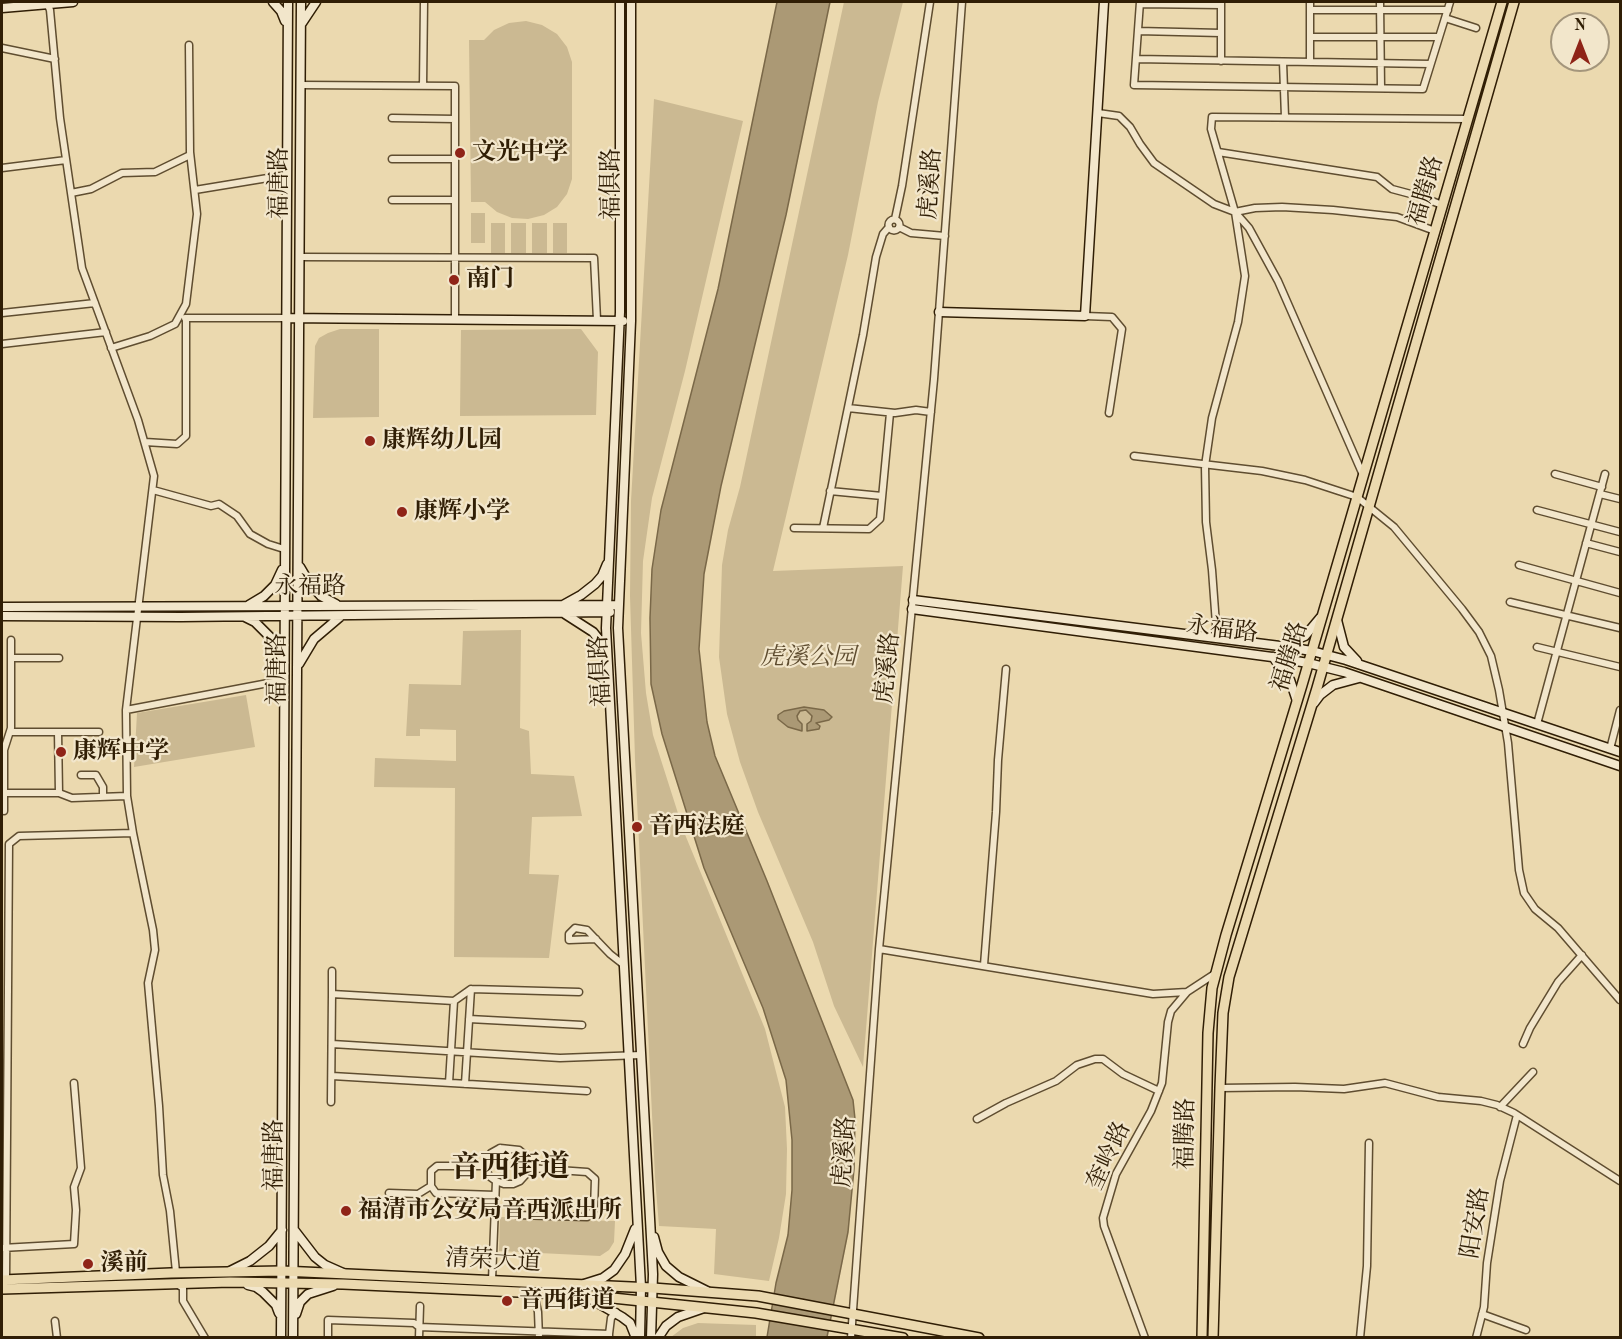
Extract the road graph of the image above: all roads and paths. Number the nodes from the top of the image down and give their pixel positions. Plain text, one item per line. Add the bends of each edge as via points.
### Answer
1 (73, 2) edge
2 (273, 2) edge
3 (288, 2) edge
4 (301, 2) edge
5 (316, 2) edge
6 (424, 2) edge
7 (613, 2) edge
8 (620, 2) edge
9 (930, 2) edge
10 (962, 2) edge
11 (1104, 2) edge
12 (1310, 2) edge
13 (1380, 2) edge
14 (1450, 2) edge
15 (1502, 2) edge
16 (1514, 2) edge
17 (47, 3) edge
18 (1140, 3) edge
19 (1221, 3) edge
20 (633, 5) edge
21 (2, 8) edge
22 (1310, 10) junction
23 (1448, 10) junction
24 (620, 13) junction
25 (1445, 18) junction
26 (287, 26) junction
27 (301, 26) junction
28 (1476, 28) dead end
29 (1138, 31) junction
30 (1221, 33) junction
31 (1310, 37) junction
32 (1439, 37) junction
33 (189, 45) dead end
34 (2, 48) edge
35 (55, 59) junction
36 (1136, 59) junction
37 (1221, 61) junction
38 (1283, 62) junction
39 (1310, 62) junction
40 (1430, 64) junction
41 (300, 85) junction
42 (423, 86) junction
43 (1381, 88) junction
44 (1098, 113) junction
45 (1285, 117) junction
46 (392, 118) dead end
47 (1468, 118) junction
48 (455, 119) junction
49 (1218, 152) junction
50 (190, 155) junction
51 (392, 159) dead end
52 (455, 159) junction
53 (66, 160) junction
54 (2, 168) edge
55 (286, 176) junction
56 (195, 190) junction
57 (71, 193) junction
58 (392, 200) dead end
59 (455, 200) junction
60 (1442, 205) junction
61 (1235, 212) junction
62 (895, 219) junction
63 (889, 227) junction
64 (899, 227) junction
65 (1435, 231) junction
66 (945, 236) junction
67 (300, 257) junction
68 (455, 258) junction
69 (95, 303) junction
70 (939, 312) junction
71 (2, 313) edge
72 (1085, 316) junction
73 (178, 318) junction
74 (186, 318) junction
75 (285, 318) junction
76 (299, 318) junction
77 (455, 319) junction
78 (597, 321) junction
79 (619, 321) junction
80 (631, 321) junction
81 (106, 332) junction
82 (2, 344) edge
83 (111, 348) junction
84 (848, 408) junction
85 (931, 412) junction
86 (890, 413) junction
87 (1109, 413) dead end
88 (145, 442) junction
89 (1134, 456) dead end
90 (1204, 466) junction
91 (1555, 474) dead end
92 (1605, 474) dead end
93 (1363, 475) junction
94 (153, 490) junction
95 (1601, 490) junction
96 (830, 491) junction
97 (882, 496) junction
98 (1357, 497) junction
99 (1620, 499) edge
100 (1370, 506) junction
101 (1537, 510) dead end
102 (1591, 525) junction
103 (794, 528) dead end
104 (823, 528) junction
105 (1620, 532) edge
106 (1586, 543) junction
107 (284, 549) junction
108 (1620, 552) edge
109 (609, 558) junction
110 (284, 564) junction
111 (298, 564) junction
112 (1519, 565) dead end
113 (1576, 580) junction
114 (1620, 593) edge
115 (1510, 602) dead end
116 (912, 605) junction
117 (244, 606) junction
118 (284, 606) junction
119 (139, 607) junction
120 (2, 608) edge
121 (562, 609) junction
122 (607, 609) junction
123 (619, 609) junction
124 (298, 611) junction
125 (341, 611) junction
126 (1567, 615) junction
127 (2, 616) edge
128 (244, 616) junction
129 (284, 616) junction
130 (1322, 616) junction
131 (138, 617) junction
132 (1337, 620) junction
133 (1620, 628) edge
134 (1217, 638) junction
135 (12, 640) dead end
136 (1280, 646) junction
137 (1537, 647) dead end
138 (607, 651) junction
139 (1312, 651) junction
140 (1557, 652) junction
141 (1327, 655) junction
142 (1272, 657) junction
143 (11, 658) junction
144 (59, 658) dead end
145 (1308, 663) junction
146 (1362, 665) junction
147 (284, 666) junction
148 (298, 666) junction
149 (1323, 667) junction
150 (1620, 667) edge
151 (1006, 669) dead end
152 (1360, 678) junction
153 (284, 680) junction
154 (1297, 701) junction
155 (1312, 705) junction
156 (126, 710) junction
157 (1620, 711) edge
158 (1503, 712) junction
159 (1537, 724) junction
160 (1505, 726) junction
161 (10, 732) junction
162 (58, 732) junction
163 (99, 732) dead end
164 (1610, 749) junction
165 (1620, 752) edge
166 (1620, 766) edge
167 (81, 775) dead end
168 (4, 793) junction
169 (59, 793) junction
170 (128, 796) junction
171 (103, 797) junction
172 (4, 811) dead end
173 (133, 833) junction
174 (596, 939) dead end
175 (879, 949) junction
176 (1582, 955) junction
177 (5, 963) edge
178 (624, 965) junction
179 (984, 965) junction
180 (332, 971) dead end
181 (1216, 973) junction
182 (471, 989) junction
183 (579, 992) dead end
184 (1187, 992) junction
185 (332, 994) junction
186 (1620, 1000) edge
187 (454, 1001) junction
188 (469, 1018) junction
189 (582, 1025) dead end
190 (332, 1044) junction
191 (1523, 1044) dead end
192 (451, 1050) junction
193 (467, 1051) junction
194 (628, 1055) junction
195 (641, 1055) junction
196 (1533, 1072) dead end
197 (332, 1076) junction
198 (74, 1083) dead end
199 (449, 1083) junction
200 (465, 1084) junction
201 (1220, 1088) junction
202 (587, 1091) dead end
203 (1159, 1091) junction
204 (331, 1102) dead end
205 (1500, 1107) junction
206 (1517, 1115) junction
207 (977, 1119) dead end
208 (1369, 1143) dead end
209 (485, 1166) junction
210 (529, 1168) junction
211 (1620, 1180) edge
212 (495, 1181) junction
213 (431, 1186) junction
214 (389, 1193) dead end
215 (495, 1196) junction
216 (4, 1206) edge
217 (516, 1215) dead end
218 (637, 1223) junction
219 (650, 1224) junction
220 (282, 1229) junction
221 (294, 1229) junction
222 (4, 1248) edge
223 (230, 1271) junction
224 (282, 1271) junction
225 (294, 1271) junction
226 (176, 1272) junction
227 (344, 1273) junction
228 (492, 1280) junction
229 (230, 1282) junction
230 (3, 1283) edge
231 (282, 1283) junction
232 (294, 1283) junction
233 (176, 1284) junction
234 (343, 1284) junction
235 (584, 1284) junction
236 (641, 1287) junction
237 (653, 1288) junction
238 (708, 1291) junction
239 (534, 1293) junction
240 (584, 1295) junction
241 (641, 1302) junction
242 (653, 1304) junction
243 (420, 1306) dead end
244 (706, 1308) junction
245 (616, 1312) junction
246 (851, 1312) junction
247 (1482, 1314) junction
248 (281, 1319) junction
249 (294, 1320) junction
250 (56, 1321) dead end
251 (419, 1327) junction
252 (1526, 1330) dead end
253 (851, 1333) edge
254 (539, 1335) edge
255 (609, 1336) edge
256 (57, 1337) edge
257 (328, 1337) edge
258 (1202, 1337) edge
259 (64, 1338) edge
260 (205, 1338) edge
261 (281, 1338) edge
262 (293, 1338) edge
263 (336, 1338) edge
264 (419, 1338) edge
265 (638, 1338) edge
266 (651, 1338) edge
267 (658, 1338) edge
268 (903, 1338) edge
269 (979, 1338) edge
270 (1145, 1338) edge
271 (1214, 1338) edge
272 (1360, 1338) edge
273 (1476, 1338) edge

1 - 17 street
2 - 26 street
3 - 26 street, 福唐路
4 - 27 street, 福唐路
5 - 27 street
6 - 42 street
7 - 24 street
8 - 24 street, 福俱路
9 - 62 street
10 - 66 street, 虎溪路
11 - 44 street
12 - 22 street
13 - 43 street
14 - 23 street
15 - 47 main road, 福腾路
16 - 100 main road, 福腾路
17 - 21 street
17 - 35 street
18 - 19 street
18 - 29 street
19 - 30 street
20 - 80 street, 福俱路
22 - 23 street
22 - 31 street
23 - 25 street
24 - 79 street, 福俱路
25 - 28 street
25 - 32 street
26 - 55 street, 福唐路
27 - 41 street, 福唐路
29 - 30 street
29 - 36 street
30 - 37 street
31 - 32 street
31 - 39 street
32 - 40 street
33 - 50 street
34 - 35 street
35 - 53 street
36 - 37 street
36 - 43 street via 1134,85
37 - 38 street
38 - 39 street
38 - 45 street
39 - 40 street
40 - 43 street via 1423,89
41 - 42 street
41 - 67 street, 福唐路
42 - 48 street via 455,86
44 - 61 street via 1119,116 1154,163 1214,204
44 - 72 street
45 - 47 street
45 - 49 street via 1212,117 1211,129
46 - 48 street
47 - 60 main road, 福腾路
48 - 52 street
49 - 60 street via 1377,177 1392,189
49 - 61 street
50 - 56 street
50 - 57 street via 155,172 122,173 91,189
51 - 52 street
52 - 59 street
53 - 54 street
53 - 57 street
55 - 56 street
55 - 75 street, 福唐路
56 - 73 street via 195,241 186,304
57 - 69 street via 82,268
58 - 59 street
59 - 68 street
60 - 65 main road, 福腾路
61 - 65 street via 1282,207 1333,210 1397,217
61 - 90 street via 1245,276
61 - 93 street via 1249,228 1278,281
62 - 63 street
62 - 64 street
63 - 64 street
63 - 84 street via 876,257
64 - 66 street via 911,233
65 - 93 main road, 福腾路
66 - 70 street, 虎溪路
67 - 68 street
67 - 76 street, 福唐路
68 - 77 street
68 - 78 street via 594,258
69 - 71 street
69 - 81 street
70 - 72 street
70 - 85 street, 虎溪路
72 - 87 street via 1112,317 1122,329
73 - 74 street
73 - 83 street via 175,324 150,336
74 - 75 street
74 - 88 street via 186,436 177,444
75 - 76 street
75 - 107 street, 福唐路
76 - 77 street
76 - 111 street, 福唐路
77 - 78 street
78 - 79 street
79 - 80 street
79 - 109 street, 福俱路
80 - 123 street, 福俱路
81 - 82 street
81 - 83 street
83 - 88 street
84 - 86 street
84 - 96 street
85 - 86 street
85 - 116 street, 虎溪路
86 - 97 street
88 - 94 street via 153,470
89 - 90 street
90 - 98 street via 1262,471
90 - 134 street
91 - 95 street
92 - 95 street
93 - 98 main road, 福腾路
94 - 107 street via 211,506 219,504 237,516 250,534
94 - 119 street
95 - 99 street
95 - 102 street
96 - 97 street
96 - 104 street
97 - 104 street via 880,519 869,529
98 - 100 street
98 - 130 main road, 福腾路
100 - 132 main road, 福腾路
100 - 158 street via 1427,564 1479,632 1491,656
101 - 102 street
102 - 105 street
102 - 106 street
103 - 104 street
106 - 108 street
106 - 113 street
107 - 110 street, 福唐路
109 - 121 street via 602,576
109 - 122 street, 福俱路
110 - 117 street via 275,585
110 - 118 street, 福唐路
111 - 124 street, 福唐路
111 - 125 street via 310,584
112 - 113 street
113 - 114 street
113 - 126 street
115 - 126 street
116 - 134 street, 永福路
116 - 142 street, 永福路
116 - 175 street, 虎溪路
117 - 118 street, 永福路
117 - 119 street, 永福路
118 - 124 street, 永福路
118 - 129 street, 福唐路
119 - 120 street, 永福路
119 - 131 street
121 - 122 street, 永福路
121 - 125 street, 永福路
121 - 138 street via 593,633
122 - 123 street, 永福路
122 - 138 street, 福俱路
123 - 195 street, 福俱路
124 - 125 street, 永福路
124 - 129 street, 永福路
124 - 148 street, 福唐路
125 - 148 street via 314,639
126 - 133 street
126 - 140 street
127 - 131 street, 永福路
128 - 129 street, 永福路
128 - 131 street, 永福路
128 - 147 street via 274,641
129 - 147 street, 福唐路
130 - 136 street via 1305,636
130 - 139 main road, 福腾路
131 - 156 street
132 - 141 main road, 福腾路
132 - 146 street via 1344,647
134 - 136 street, 永福路
135 - 143 street
136 - 139 street, 永福路
137 - 140 street
138 - 178 street, 福俱路
139 - 141 street, 永福路
139 - 145 main road, 福腾路
140 - 150 street
140 - 159 street
141 - 146 street, 永福路
141 - 149 main road, 福腾路
142 - 145 street, 永福路
142 - 154 street via 1290,680
143 - 144 street
143 - 161 street
145 - 149 street, 永福路
145 - 154 main road, 福腾路
146 - 158 street, 永福路
147 - 153 street, 福唐路
148 - 221 street, 福唐路
149 - 152 street, 永福路
149 - 155 main road, 福腾路
151 - 179 street
152 - 155 street via 1333,685
152 - 160 street, 永福路
153 - 156 street
153 - 220 street, 福唐路
154 - 181 main road, 福腾路
155 - 201 main road, 福腾路 via 1228,977
156 - 170 street
157 - 164 street
158 - 159 street, 永福路
158 - 160 street
159 - 164 street, 永福路
160 - 166 street, 永福路
160 - 176 street via 1524,893
161 - 162 street
161 - 168 street via 4,750
162 - 163 street
162 - 169 street
164 - 165 street, 永福路
167 - 171 street via 96,776 103,787
168 - 169 street
168 - 172 street
169 - 171 street via 72,798
170 - 171 street
170 - 173 street
173 - 177 street via 19,836 9,844
173 - 226 street via 155,950 148,983 163,1175
174 - 178 street
175 - 179 street
175 - 246 street, 虎溪路
176 - 186 street
176 - 191 street via 1558,982
177 - 216 street
178 - 194 street, 福俱路
179 - 184 street via 1153,994
180 - 185 street
181 - 184 street
181 - 258 main road, 福腾路 via 1208,1033
182 - 183 street
182 - 187 street
182 - 188 street
184 - 203 street, 奎岭路 via 1171,1011
185 - 187 street
185 - 190 street
187 - 192 street
188 - 189 street
188 - 193 street
190 - 192 street
190 - 197 street
192 - 193 street
192 - 199 street
193 - 194 street via 560,1058
193 - 200 street
194 - 195 street
194 - 218 street, 福俱路
195 - 219 street, 福俱路
196 - 205 street
197 - 199 street
197 - 204 street
198 - 222 street via 81,1168 74,1187 74,1244
199 - 200 street
200 - 202 street
201 - 205 street via 1344,1089 1385,1083
201 - 271 main road, 福腾路
203 - 207 street via 1123,1074 1103,1059 1095,1059
203 - 270 street, 奎岭路 via 1116,1174 1103,1218
205 - 206 street
206 - 211 street
206 - 247 street, 阳安路 via 1500,1181
208 - 272 street via 1368,1266
209 - 210 street via 491,1153 511,1148 523,1152
209 - 212 street
209 - 213 street via 437,1166 431,1171
210 - 212 street via 526,1176 513,1184
210 - 217 street via 587,1172 595,1179 594,1210 587,1217
212 - 215 street
213 - 214 street via 418,1194
213 - 215 street via 436,1193
215 - 228 street
216 - 222 street
218 - 235 street via 614,1270
218 - 236 street, 福俱路
219 - 237 street, 福俱路
219 - 238 street via 666,1266
220 - 223 street via 269,1246
220 - 224 street, 福唐路
221 - 225 street, 福唐路
221 - 227 street via 315,1257
222 - 230 street
223 - 224 main road, 清荣大道
223 - 226 main road, 清荣大道
224 - 225 main road, 清荣大道
224 - 231 street, 福唐路
225 - 227 main road, 清荣大道
225 - 232 street, 福唐路
226 - 230 main road, 清荣大道
227 - 228 main road, 清荣大道
228 - 235 main road, 清荣大道
229 - 231 main road, 清荣大道
229 - 233 main road, 清荣大道
229 - 248 street via 264,1292 276,1305
230 - 233 main road, 清荣大道
231 - 232 main road, 清荣大道
231 - 248 street, 福唐路
232 - 234 main road, 清荣大道
232 - 249 street, 福唐路
233 - 260 street via 183,1288 183,1301
234 - 239 main road, 清荣大道
234 - 249 street via 308,1294 300,1302
235 - 236 main road, 清荣大道
236 - 237 main road, 清荣大道
236 - 241 street, 福俱路
237 - 238 main road, 清荣大道
237 - 242 street, 福俱路
238 - 246 main road, 清荣大道
239 - 240 main road, 清荣大道
239 - 254 street
240 - 241 main road, 清荣大道
240 - 245 street
241 - 242 main road, 清荣大道
241 - 265 street, 福俱路
242 - 244 main road, 清荣大道
242 - 266 street, 福俱路
243 - 251 street
244 - 253 main road, 清荣大道 via 836,1326
244 - 267 street via 678,1317
245 - 255 street via 611,1318
245 - 265 street via 630,1323
246 - 253 street, 虎溪路
246 - 269 main road, 清荣大道
247 - 252 street
247 - 273 street, 阳安路
248 - 261 street, 福唐路
249 - 262 street, 福唐路
250 - 256 street
251 - 254 street
251 - 257 street via 414,1323 328,1320
251 - 264 street
253 - 268 main road, 清荣大道
254 - 255 street
256 - 259 street
257 - 263 street

